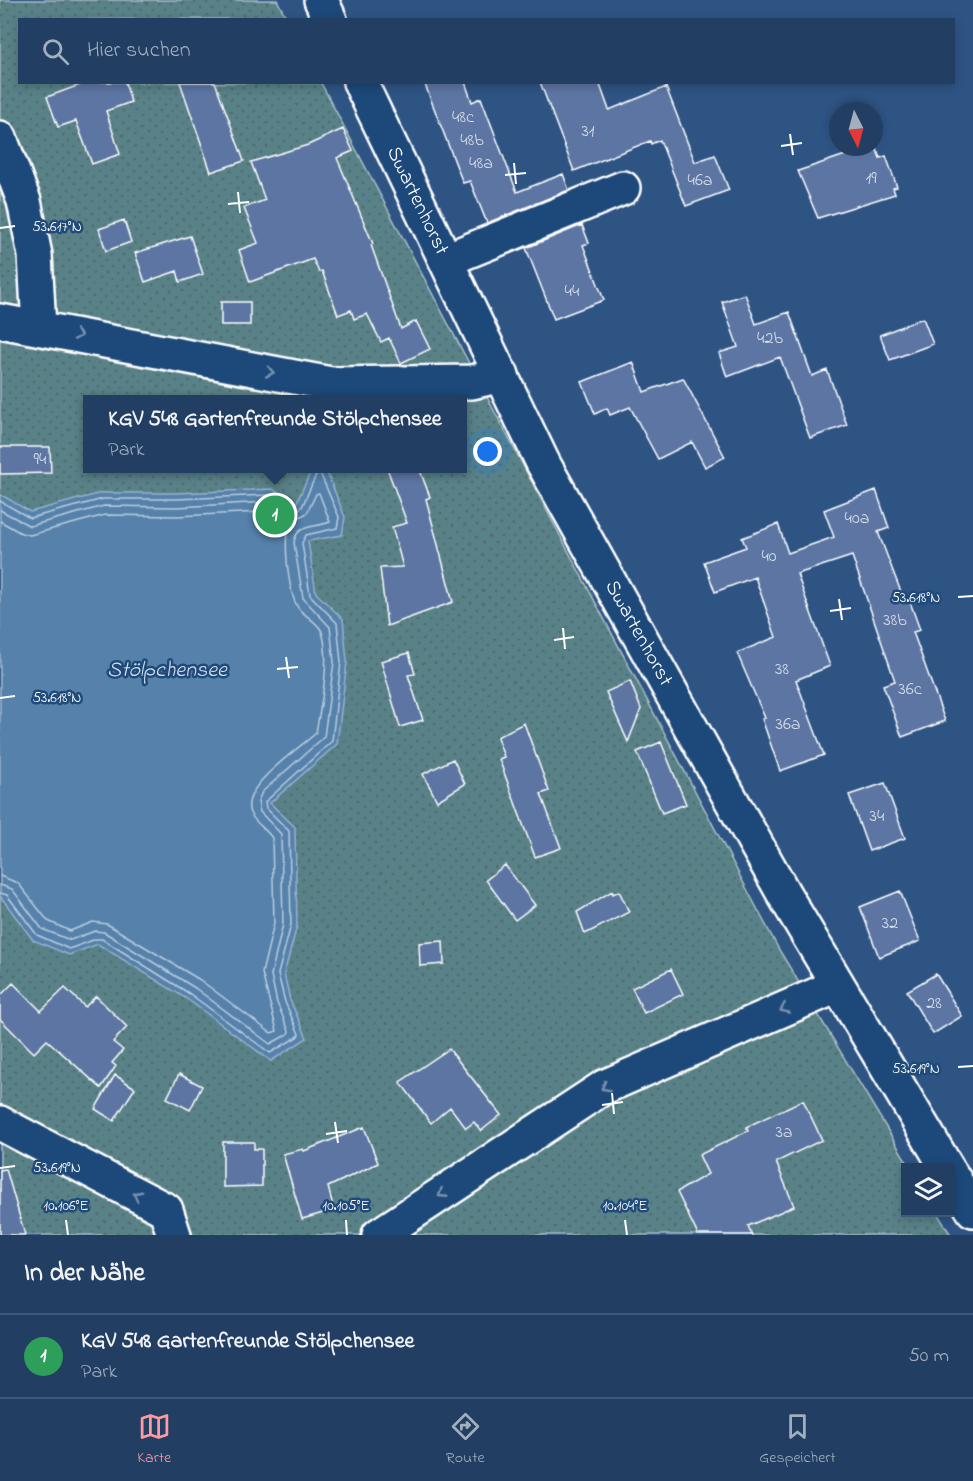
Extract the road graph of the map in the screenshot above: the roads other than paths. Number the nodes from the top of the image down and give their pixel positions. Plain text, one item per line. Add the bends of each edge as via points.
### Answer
1 (321, 0) edge
2 (329, 18) edge
3 (361, 84) edge
4 (0, 138) edge
5 (623, 188) dead end
6 (446, 260) junction
7 (0, 321) edge
8 (39, 328) junction
9 (502, 375) junction
10 (837, 986) junction
11 (0, 1123) edge
12 (945, 1163) edge
13 (174, 1235) edge
14 (379, 1235) edge

1 - 2 street
3 - 6 street, Swartenhorst
4 - 8 street via 26,212 34,255
5 - 6 street
6 - 9 street, Swartenhorst
7 - 8 street
8 -> 9 street via 331,384 472,382
9 - 10 street, Swartenhorst via 543,463
10 - 12 street, Swartenhorst
10 -> 14 street via 604,1087
13 -> 11 street via 166,1210

